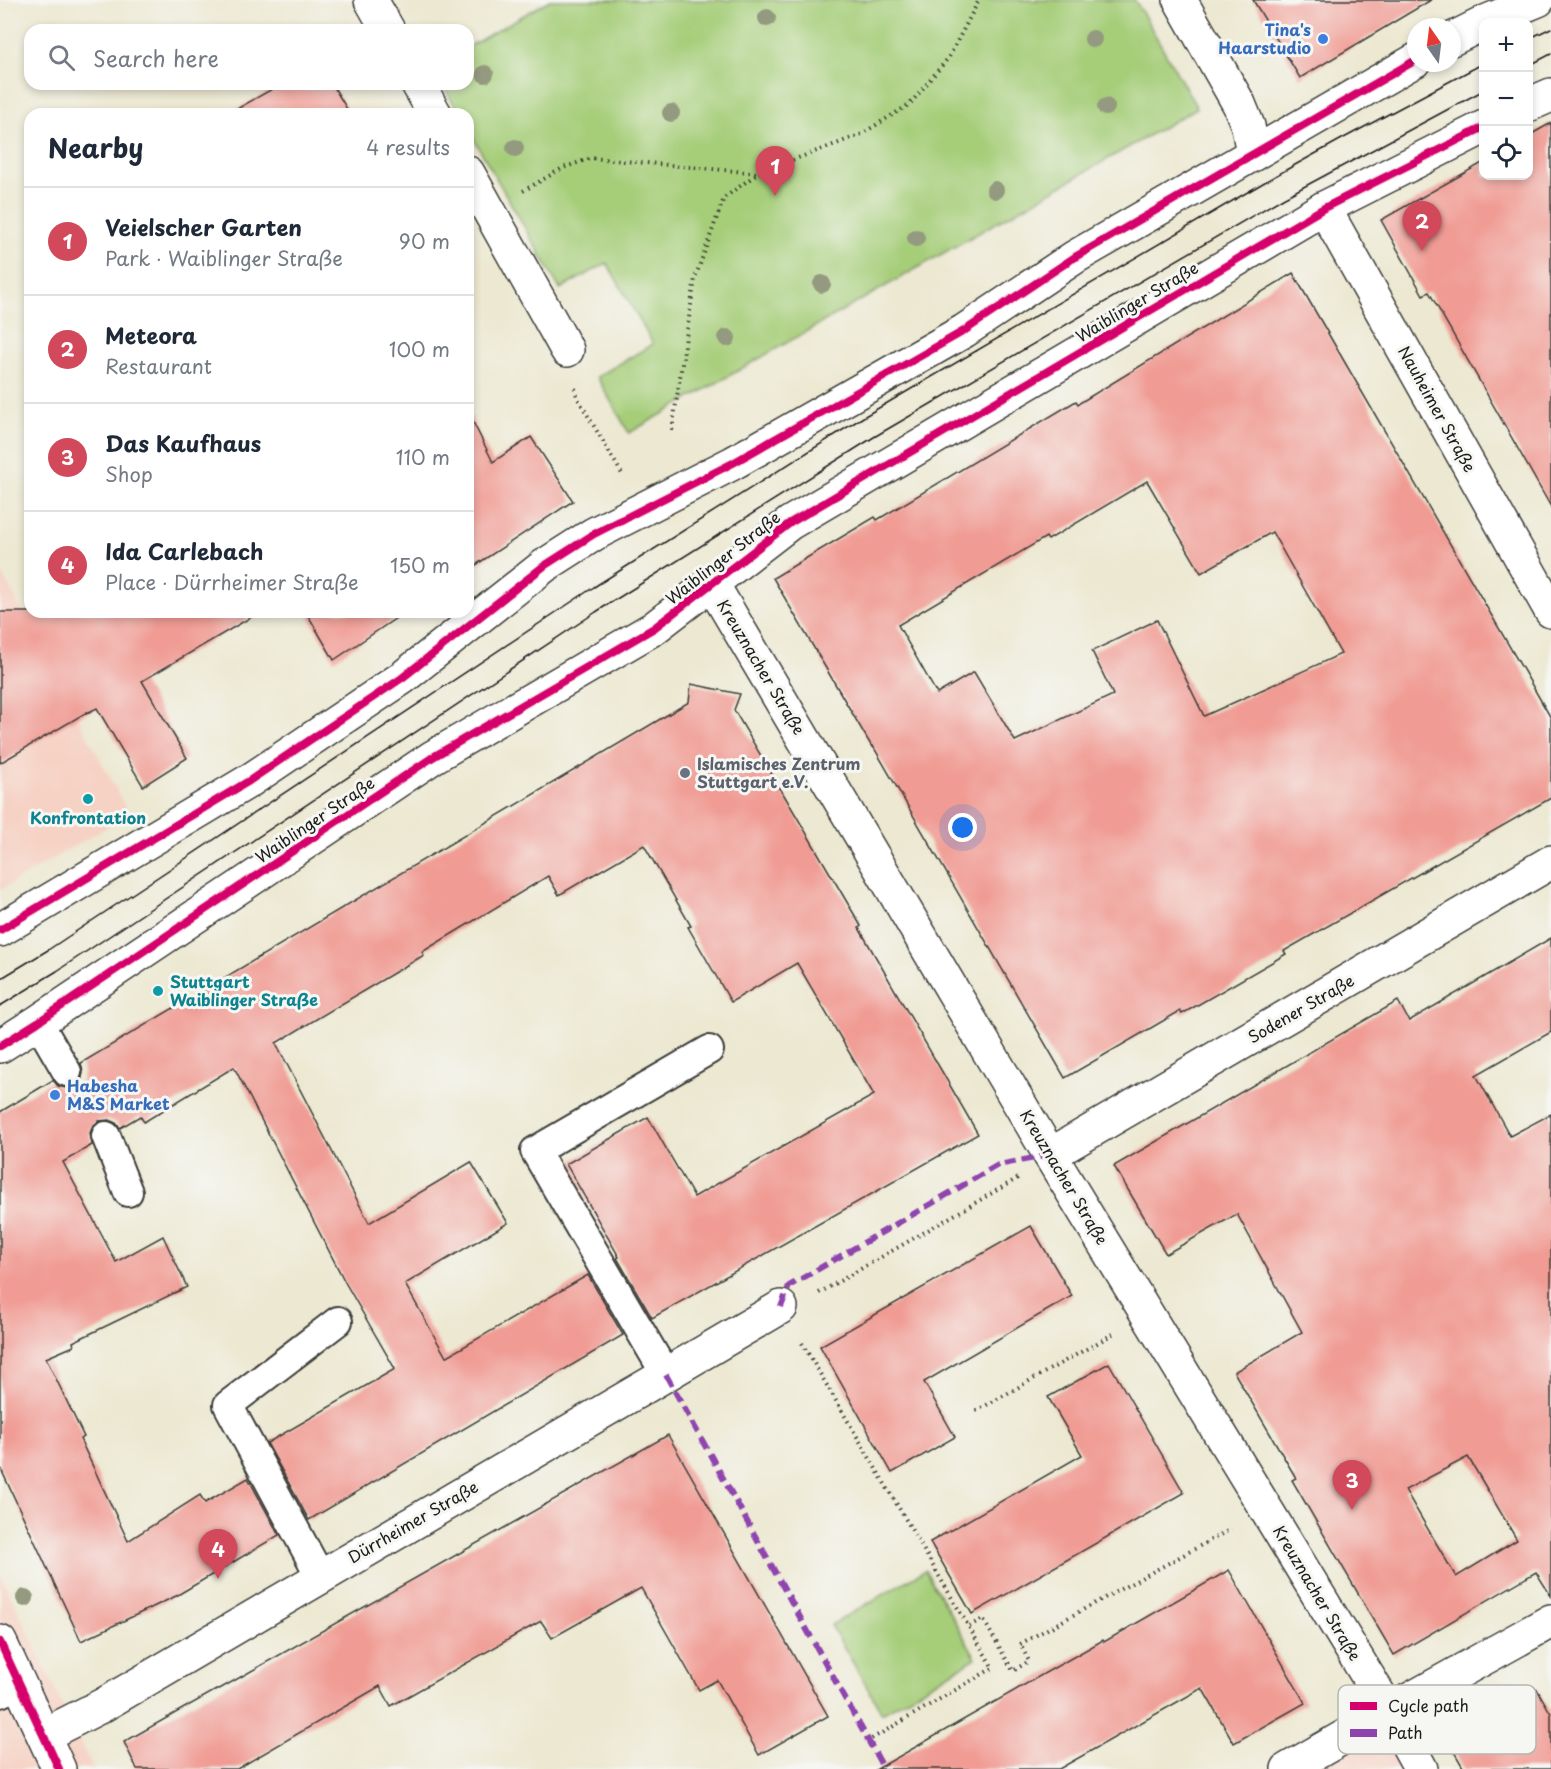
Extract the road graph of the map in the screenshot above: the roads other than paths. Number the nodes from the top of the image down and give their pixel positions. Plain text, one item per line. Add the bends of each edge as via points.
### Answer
1 (371, 0) edge
2 (1180, 0) edge
3 (1538, 0) edge
4 (1496, 18) edge
5 (385, 24) edge
6 (1479, 26) edge
7 (1461, 34) edge
8 (1407, 65) edge
9 (421, 90) edge
10 (1551, 95) edge
11 (1533, 103) edge
12 (432, 108) edge
13 (1479, 130) edge
14 (1253, 154) junction
15 (474, 184) edge
16 (1324, 208) junction
17 (567, 350) road end
18 (712, 584) junction
19 (1551, 611) edge
20 (1551, 862) edge
21 (0, 930) edge
22 (38, 1022) junction
23 (0, 1046) edge
24 (709, 1050) dead end
25 (67, 1072) dead end
26 (106, 1136) dead end
27 (1050, 1155) junction
28 (128, 1192) dead end
29 (781, 1307) road end
30 (338, 1321) dead end
31 (666, 1374) junction
32 (320, 1576) junction
33 (1551, 1621) edge
34 (0, 1642) edge
35 (1373, 1685) edge
36 (1436, 1685) edge
37 (10, 1688) edge
38 (44, 1735) junction
39 (1338, 1740) edge
40 (1413, 1754) edge
41 (59, 1769) edge
42 (1288, 1769) edge
43 (1421, 1769) edge

1 - 5 street
2 - 14 street via 1239,104
3 - 4 street
6 - 7 street
8 - 14 street
9 - 12 street
10 - 11 street
13 - 16 street, Waiblinger Straße
14 - 21 street via 1075,257 954,336 733,463 594,534 544,566 402,678 249,781
15 - 17 street
16 - 18 street, Waiblinger Straße via 790,523
16 - 19 street, Nauheimer Straße
18 - 22 street, Waiblinger Straße via 654,628 433,757
18 - 27 street, Kreuznacher Straße
20 - 27 street, Sodener Straße
22 - 23 street, Waiblinger Straße
22 - 25 lane
24 - 31 lane via 535,1151
26 - 28 lane
27 - 35 street, Kreuznacher Straße
29 - 31 street, Dürrheimer Straße
30 - 32 lane via 228,1405
31 - 32 street, Dürrheimer Straße
32 - 38 street, Dürrheimer Straße via 103,1705
33 - 36 street
34 - 37 street
37 - 38 street
38 - 41 street
39 - 42 street
40 - 43 street, Kreuznacher Straße

